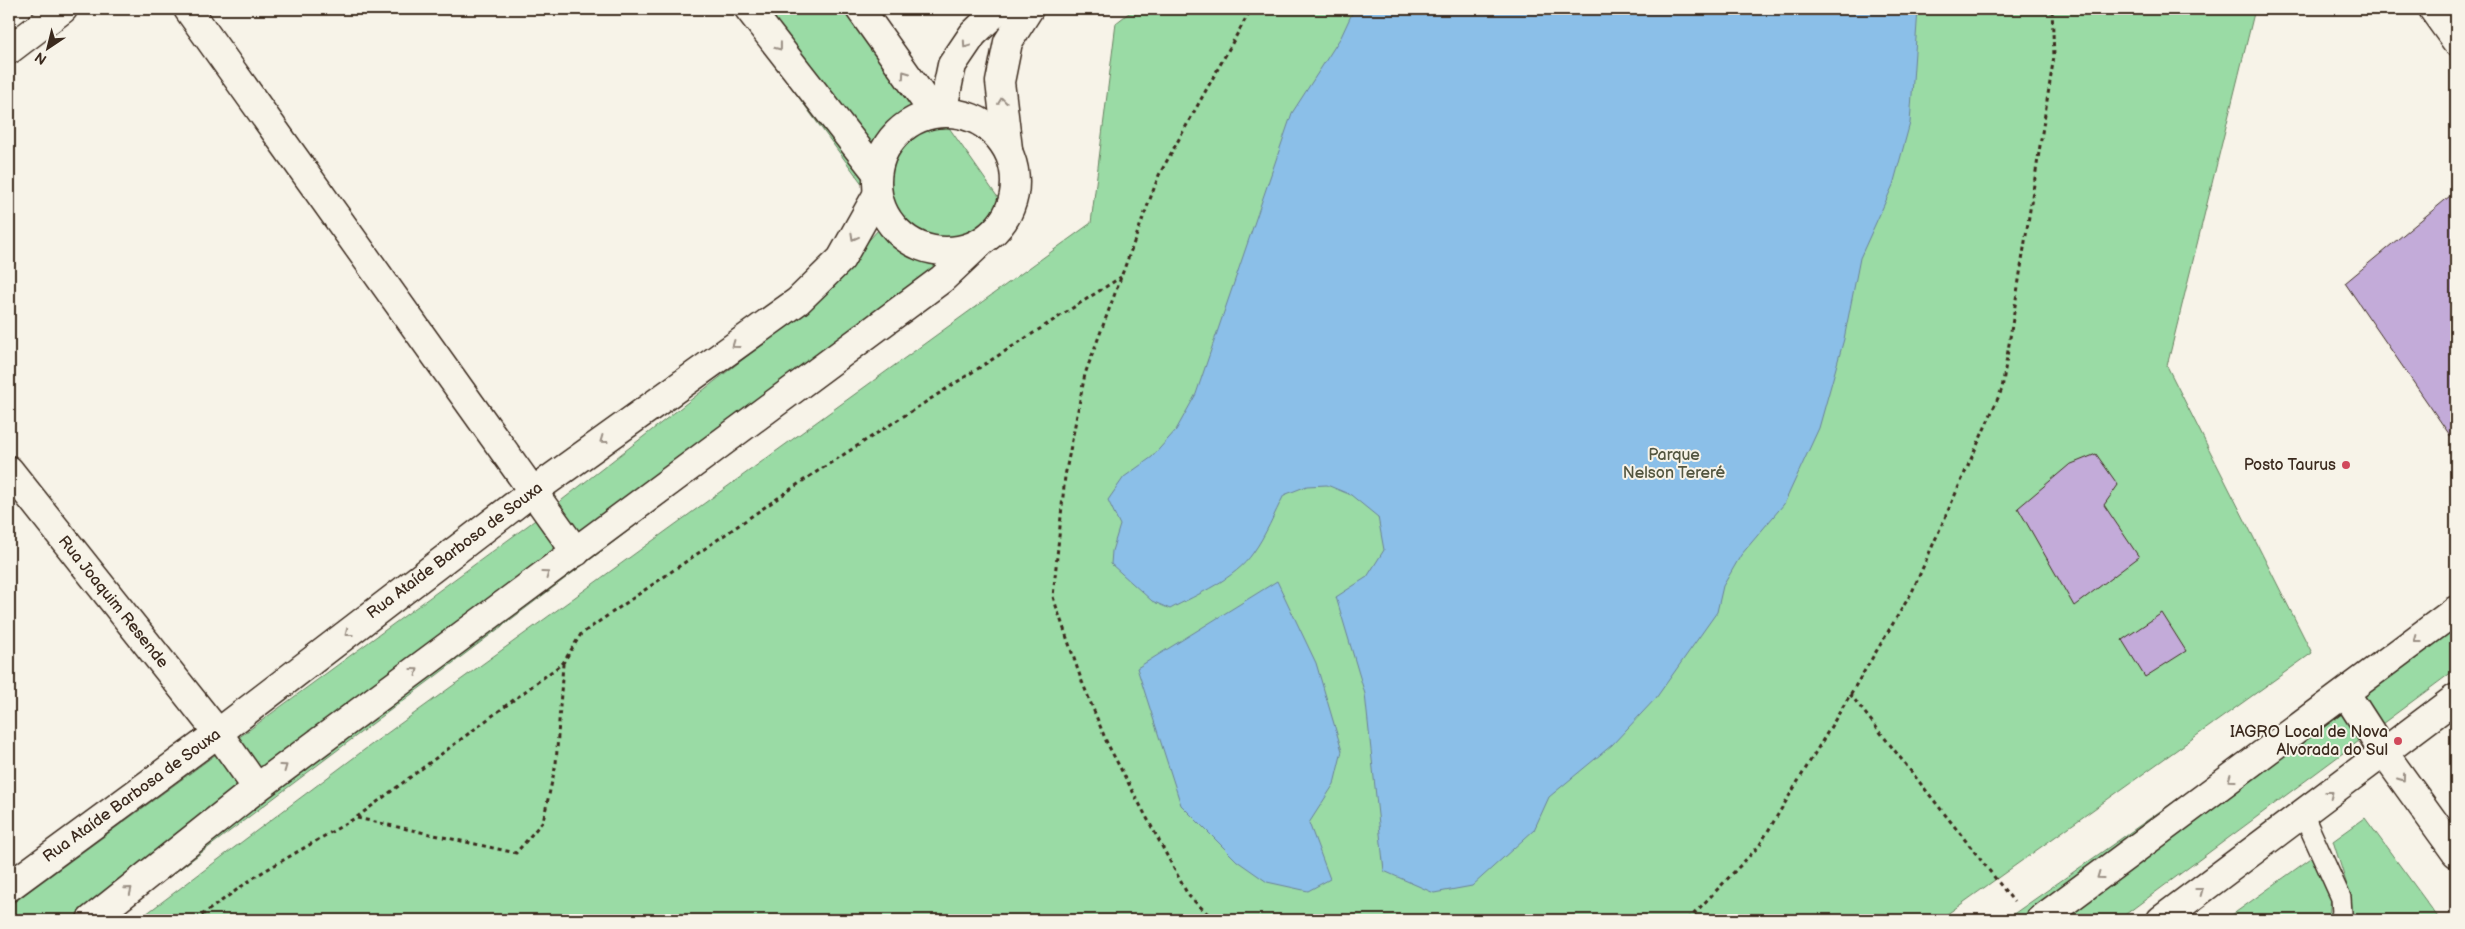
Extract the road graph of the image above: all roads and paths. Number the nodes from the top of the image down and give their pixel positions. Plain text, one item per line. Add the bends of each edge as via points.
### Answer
1 (63, 9) edge
2 (188, 9) edge
3 (749, 9) edge
4 (860, 9) edge
5 (999, 9) edge
6 (1029, 9) edge
7 (1251, 9) edge
8 (2052, 9) edge
9 (2433, 9) edge
10 (2456, 41) edge
11 (9, 50) edge
12 (938, 113) junction
13 (1008, 149) junction
14 (877, 184) junction
15 (979, 244) junction
16 (1121, 277) junction
17 (9, 470) edge
18 (532, 492) junction
19 (576, 552) junction
20 (2456, 610) edge
21 (563, 663) junction
22 (1850, 694) junction
23 (2346, 694) junction
24 (2456, 698) edge
25 (218, 733) junction
26 (2384, 753) junction
27 (256, 788) junction
28 (2303, 814) junction
29 (357, 818) junction
30 (2456, 853) edge
31 (9, 887) edge
32 (2030, 915) edge
33 (91, 920) edge
34 (195, 920) edge
35 (1214, 920) edge
36 (1688, 920) edge
37 (2161, 920) edge
38 (2339, 920) edge

1 - 11 street
2 - 18 street
3 -> 14 street
12 -> 4 street
5 -> 12 street via 973,34 952,65
13 -> 6 street via 1000,82 1008,42
7 - 16 path via 1159,176
8 - 22 path via 2054,56 2002,389 1912,592
9 - 10 street
12 - 13 street via 955,113 976,120 994,132
12 - 14 street via 913,121 896,134 883,152
13 - 15 street via 1015,170 1016,192 1010,212 997,230
14 - 15 street via 885,216 898,233 916,245 937,251 959,251
14 -> 18 street, Rua Ataíde Barbosa de Souxa via 841,259 798,301
15 - 19 street via 942,279
16 - 21 path via 807,478 581,634
16 - 35 path via 1085,374 1066,476 1053,597 1107,743 1188,895
17 - 25 street, Rua Joaquim Resende
18 - 19 street
18 -> 25 street, Rua Ataíde Barbosa de Souxa
27 -> 19 street
20 -> 23 street
21 - 29 path
21 - 29 path via 556,764 543,821 516,853
22 - 32 path
22 - 36 path via 1759,846
23 - 26 street
23 -> 32 street
24 - 26 street
25 - 27 street, Rua Joaquim Resende
25 - 31 street, Rua Ataíde Barbosa de Souxa
28 -> 26 street
26 -> 30 street
33 -> 27 street
37 -> 28 street
28 - 38 lane via 2341,898
29 - 34 path via 256,876

